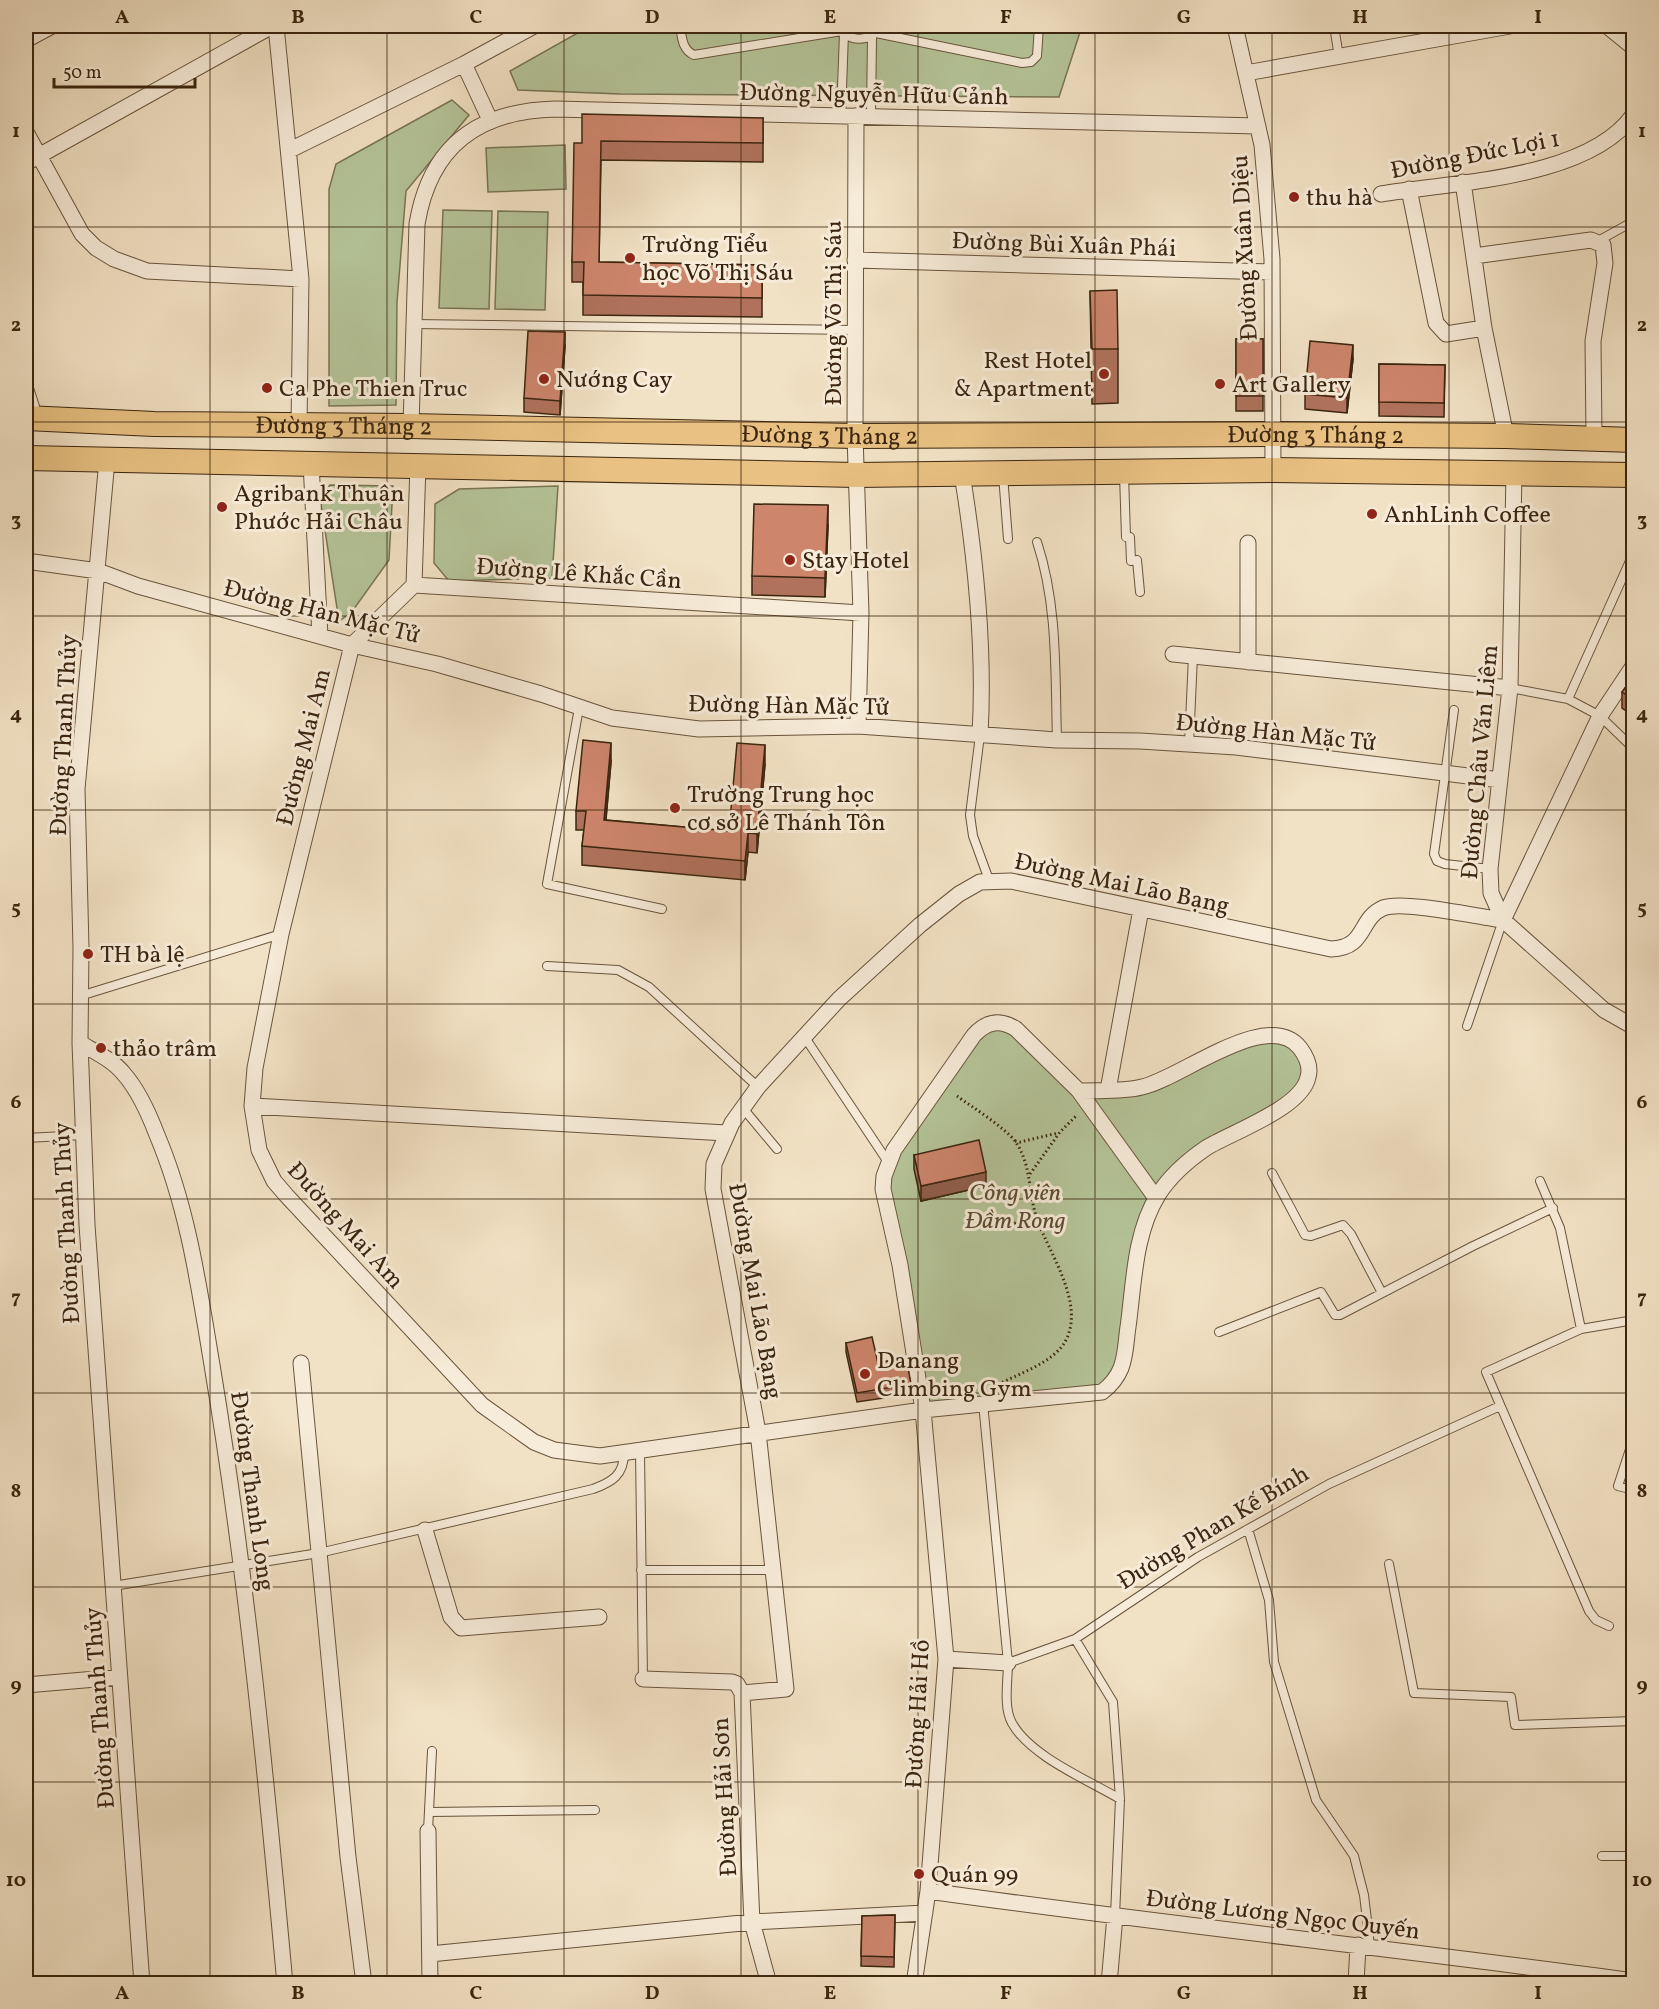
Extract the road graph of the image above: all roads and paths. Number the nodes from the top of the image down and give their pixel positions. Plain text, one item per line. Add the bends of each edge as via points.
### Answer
1 (52, 26) edge
2 (274, 26) edge
3 (534, 26) edge
4 (680, 26) edge
5 (882, 26) edge
6 (1039, 26) edge
7 (1235, 26) edge
8 (1334, 26) edge
9 (1510, 26) edge
10 (1607, 26) edge
11 (841, 30) edge
12 (874, 35) junction
13 (26, 40) edge
14 (1634, 48) edge
15 (1339, 57) junction
16 (464, 64) junction
17 (1246, 73) junction
18 (1634, 114) edge
19 (856, 115) junction
20 (490, 120) junction
21 (1258, 126) junction
22 (26, 132) edge
23 (290, 150) junction
24 (32, 160) edge
25 (1463, 182) junction
26 (1409, 189) junction
27 (1381, 194) dead end
28 (1634, 221) edge
29 (1598, 241) junction
30 (1474, 256) junction
31 (855, 260) junction
32 (1272, 272) junction
33 (301, 279) junction
34 (413, 324) junction
35 (1484, 328) junction
36 (855, 330) junction
37 (26, 390) edge
38 (30, 418) edge
39 (309, 425) junction
40 (399, 426) junction
41 (1273, 434) junction
42 (855, 436) junction
43 (1506, 436) junction
44 (1594, 437) junction
45 (1634, 440) edge
46 (26, 458) edge
47 (107, 460) junction
48 (315, 463) junction
49 (418, 465) junction
50 (1273, 470) junction
51 (1124, 472) junction
52 (1514, 472) junction
53 (962, 474) junction
54 (1002, 474) junction
55 (856, 475) junction
56 (1634, 475) edge
57 (1008, 539) dead end
58 (1037, 542) dead end
59 (1248, 543) dead end
60 (1634, 552) edge
61 (26, 561) edge
62 (98, 571) junction
63 (414, 585) junction
64 (1140, 592) dead end
65 (861, 613) junction
66 (320, 636) junction
67 (352, 645) junction
68 (1173, 654) dead end
69 (1193, 656) junction
70 (1248, 662) junction
71 (1634, 665) edge
72 (1510, 688) junction
73 (1568, 699) junction
74 (579, 708) junction
75 (1454, 710) dead end
76 (1600, 716) junction
77 (858, 726) junction
78 (980, 735) junction
79 (1057, 740) junction
80 (1189, 744) junction
81 (1634, 749) edge
82 (1444, 774) junction
83 (1500, 780) junction
84 (1490, 869) junction
85 (989, 880) junction
86 (662, 909) dead end
87 (1141, 909) junction
88 (1503, 920) junction
89 (281, 934) junction
90 (548, 966) dead end
91 (80, 996) junction
92 (1467, 1026) dead end
93 (1634, 1027) edge
94 (804, 1035) junction
95 (80, 1043) junction
96 (758, 1087) junction
97 (1108, 1090) junction
98 (1079, 1091) junction
99 (957, 1096) dead end
100 (1089, 1105) junction
101 (252, 1106) junction
102 (742, 1107) junction
103 (1060, 1132) junction
104 (726, 1133) junction
105 (83, 1135) junction
106 (26, 1138) edge
107 (1014, 1140) junction
108 (777, 1149) dead end
109 (888, 1162) junction
110 (1272, 1173) dead end
111 (1030, 1174) junction
112 (1540, 1180) dead end
113 (1156, 1198) junction
114 (1553, 1208) junction
115 (1036, 1217) junction
116 (997, 1228) dead end
117 (1382, 1293) junction
118 (1634, 1320) edge
119 (1581, 1329) junction
120 (1219, 1332) dead end
121 (301, 1363) dead end
122 (995, 1386) dead end
123 (983, 1403) junction
124 (1500, 1406) junction
125 (923, 1410) junction
126 (758, 1432) junction
127 (1634, 1437) edge
128 (640, 1451) junction
129 (624, 1453) junction
130 (1634, 1490) edge
131 (1248, 1528) junction
132 (425, 1530) junction
133 (319, 1553) junction
134 (1389, 1563) dead end
135 (242, 1566) junction
136 (641, 1570) junction
137 (773, 1570) junction
138 (113, 1586) junction
139 (599, 1617) dead end
140 (1609, 1626) dead end
141 (1075, 1639) junction
142 (946, 1659) junction
143 (1008, 1663) junction
144 (119, 1677) junction
145 (643, 1679) joint
146 (26, 1685) edge
147 (742, 1693) junction
148 (1634, 1721) edge
149 (432, 1751) dead end
150 (1120, 1799) junction
151 (595, 1810) dead end
152 (430, 1812) junction
153 (428, 1831) joint
154 (1602, 1856) dead end
155 (1634, 1856) edge
156 (928, 1891) junction
157 (925, 1913) junction
158 (1115, 1916) junction
159 (752, 1922) junction
160 (1364, 1945) junction
161 (430, 1954) junction
162 (1634, 1981) edge
163 (142, 1983) edge
164 (285, 1983) edge
165 (364, 1983) edge
166 (430, 1983) edge
167 (769, 1983) edge
168 (914, 1983) edge
169 (1109, 1983) edge
170 (1356, 1983) edge

1 - 13 street
2 - 23 street
2 - 24 street
3 - 16 street
4 - 11 lane via 684,46 694,56
5 - 12 lane
6 - 12 lane via 1037,56 1022,63
7 - 17 street, Đường Xuân Diệu
8 - 15 lane
9 - 15 street
10 - 14 street
11 - 12 lane via 853,38
11 - 19 lane
12 - 19 lane
15 - 17 street
16 - 20 street
16 - 23 street
17 - 21 street, Đường Xuân Diệu
18 - 25 street, Đường Đức Lợi 1 via 1608,141 1578,157
19 - 20 street, Đường Nguyễn Hữu Cảnh via 555,109 525,110
19 - 21 street, Đường Nguyễn Hữu Cảnh
19 - 31 street, Đường Võ Thị Sáu
20 - 34 street, Đường Nguyễn Hữu Cảnh via 462,138 426,187 417,224
21 - 32 street, Đường Xuân Diệu
22 - 24 street
23 - 33 street
24 - 33 street via 82,234 96,248 129,267
25 - 26 street, Đường Đức Lợi 1
25 - 30 street
26 - 27 street, Đường Đức Lợi 1
26 - 35 street via 1436,323 1446,334
28 - 29 lane
29 - 30 street
29 - 44 street via 1605,252 1605,262 1593,341
30 - 35 street
31 - 32 street, Đường Bùi Xuân Phái
31 - 36 street, Đường Võ Thị Sáu
32 - 41 street, Đường Xuân Diệu
33 - 39 street
34 - 36 lane
34 - 40 street, Đường Nguyễn Hữu Cảnh
35 - 43 street
36 - 42 street, Đường Võ Thị Sáu
37 - 38 street
38 - 39 main road, Đường 3 Tháng 2
39 - 40 main road, Đường 3 Tháng 2
40 - 42 main road, Đường 3 Tháng 2
41 - 42 main road, Đường 3 Tháng 2
41 - 43 main road, Đường 3 Tháng 2
41 - 50 street, Đường Xuân Diệu
42 - 55 street, Đường Võ Thị Sáu
43 - 44 main road, Đường 3 Tháng 2
44 - 45 main road, Đường 3 Tháng 2
46 - 47 main road, Đường 3 Tháng 2
47 - 48 main road, Đường 3 Tháng 2
47 - 62 street, Đường Thanh Thủy
48 - 49 main road, Đường 3 Tháng 2
48 - 66 street
49 - 55 main road, Đường 3 Tháng 2
49 - 63 street
50 - 51 main road, Đường 3 Tháng 2
50 - 52 main road, Đường 3 Tháng 2
51 - 54 main road, Đường 3 Tháng 2
51 - 64 lane via 1126,537 1130,537 1131,561 1137,560
52 - 56 main road, Đường 3 Tháng 2
52 - 72 street, Đường Châu Văn Liêm
53 - 54 main road, Đường 3 Tháng 2
53 - 55 main road, Đường 3 Tháng 2
53 - 78 street via 980,636
54 - 57 lane
55 - 65 street, Đường Võ Thị Sáu
58 - 79 lane via 1046,567 1053,618
59 - 70 street
60 - 73 lane
61 - 62 street, Đường Hàn Mặc Tử
62 - 66 street, Đường Hàn Mặc Tử via 138,586
62 - 91 street, Đường Thanh Thủy via 77,789
63 - 65 street, Đường Lê Khắc Cần
63 - 67 street, Đường Mai Am
65 - 77 street, Đường Võ Thị Sáu
66 - 67 street, Đường Hàn Mặc Tử
67 - 74 street, Đường Hàn Mặc Tử via 437,664
67 - 89 street, Đường Mai Am
68 - 69 street
69 - 70 street
69 - 80 lane
70 - 72 street
71 - 76 street
72 - 73 lane
72 - 83 street, Đường Châu Văn Liêm
73 - 76 lane
74 - 77 street, Đường Hàn Mặc Tử via 612,718 699,729
74 - 86 lane via 547,884
75 - 82 lane
76 - 81 lane
76 - 88 street
77 - 78 street, Đường Hàn Mặc Tử
78 - 79 street, Đường Hàn Mặc Tử
78 - 85 lane via 970,815 973,836
79 - 80 street, Đường Hàn Mặc Tử
80 - 82 street, Đường Hàn Mặc Tử
82 - 83 street, Đường Hàn Mặc Tử
82 - 84 lane via 1434,854 1437,861
83 - 84 street, Đường Châu Văn Liêm
84 - 88 street, Đường Châu Văn Liêm via 1491,893
85 - 87 street, Đường Mai Lão Bạng via 1011,881
85 - 94 street, Đường Mai Lão Bạng via 972,886 939,909
87 - 88 street, Đường Mai Lão Bạng via 1331,950 1356,942 1373,915 1391,906
87 - 97 street
88 - 92 lane
88 - 93 street, Đường Châu Văn Liêm via 1604,1010
89 - 91 lane
89 - 101 street, Đường Mai Am via 255,1068
90 - 96 lane via 618,970 649,987
91 - 95 street, Đường Thanh Thủy
94 - 96 street, Đường Mai Lão Bạng
94 - 109 lane
95 - 105 street, Đường Thanh Thủy
95 - 135 street, Đường Thanh Long via 125,1074 150,1116 167,1158 196,1268 231,1474
96 - 102 street, Đường Mai Lão Bạng
97 - 98 street, Đường Mai Am
97 - 113 street, Đường Mai Am via 1160,1082 1214,1053 1268,1035 1293,1041 1308,1062 1308,1081 1300,1094 1206,1148 1182,1166
98 - 100 street
98 - 109 street via 1016,1029 1006,1023 988,1024 974,1035
99 - 107 path
100 - 103 path
100 - 113 street
101 - 104 street
101 - 129 street, Đường Mai Am via 259,1150 274,1181 482,1405 512,1428 554,1450 578,1455
102 - 104 street, Đường Mai Lão Bạng
102 - 108 lane
103 - 107 path
103 - 111 path
104 - 126 street, Đường Mai Lão Bạng via 714,1164 714,1189
105 - 106 lane
105 - 138 street, Đường Thanh Thủy
107 - 111 path
109 - 125 street, Đường Hải Hồ via 884,1201 900,1265
110 - 117 lane via 1305,1235 1342,1225 1351,1234
111 - 115 path
112 - 114 lane
113 - 123 street, Đường Mai Am via 1139,1241 1122,1367 1109,1386 1093,1395
114 - 117 lane
114 - 119 lane
115 - 116 path
115 - 122 path via 1065,1281 1071,1312 1067,1339 1055,1354
117 - 120 lane via 1338,1316 1323,1294 1318,1293
118 - 119 lane
119 - 124 lane via 1486,1372
121 - 133 street
123 - 125 street, Đường Mai Am
123 - 143 lane
124 - 131 lane, Đường Phan Kế Bính via 1329,1484
124 - 140 lane via 1589,1611
125 - 126 street, Đường Mai Am
125 - 142 street, Đường Hải Hồ
126 - 128 street, Đường Mai Am
126 - 137 street, Đường Hải Sơn
127 - 130 lane via 1618,1486
128 - 129 street, Đường Mai Am
128 - 136 lane
129 - 132 lane via 621,1473 604,1485
131 - 141 lane, Đường Phan Kế Bính
131 - 160 lane via 1269,1600 1274,1662 1316,1800 1354,1856 1364,1895
132 - 133 lane
132 - 139 street via 451,1617 461,1628
133 - 135 lane
133 - 165 street
134 - 148 lane via 1414,1693 1512,1697 1515,1725
135 - 138 lane
135 - 164 street, Đường Thanh Long via 262,1723
136 - 137 lane
136 - 145 lane
137 - 147 street, Đường Hải Sơn via 786,1689
138 - 144 street, Đường Thanh Thủy
141 - 143 lane, Đường Phan Kế Bính
141 - 150 lane via 1113,1702
142 - 143 street, Đường Phan Kế Bính
142 - 156 street, Đường Hải Hồ
143 - 150 lane via 1007,1707 1011,1722 1048,1758
144 - 146 street
144 - 163 street, Đường Thanh Thủy
145 - 147 street via 732,1682
147 - 159 street, Đường Hải Sơn
149 - 152 lane
150 - 158 lane
151 - 152 lane
152 - 153 lane
153 - 161 street
154 - 155 lane
156 - 157 street, Đường Hải Hồ
156 - 158 street, Đường Lương Ngọc Quyến
157 - 159 street
157 - 168 street, Đường Hải Hồ
158 - 160 street, Đường Lương Ngọc Quyến
158 - 169 street
159 - 161 street
159 - 167 street, Đường Hải Sơn
160 - 162 street, Đường Lương Ngọc Quyến
160 - 170 street
161 - 166 street

